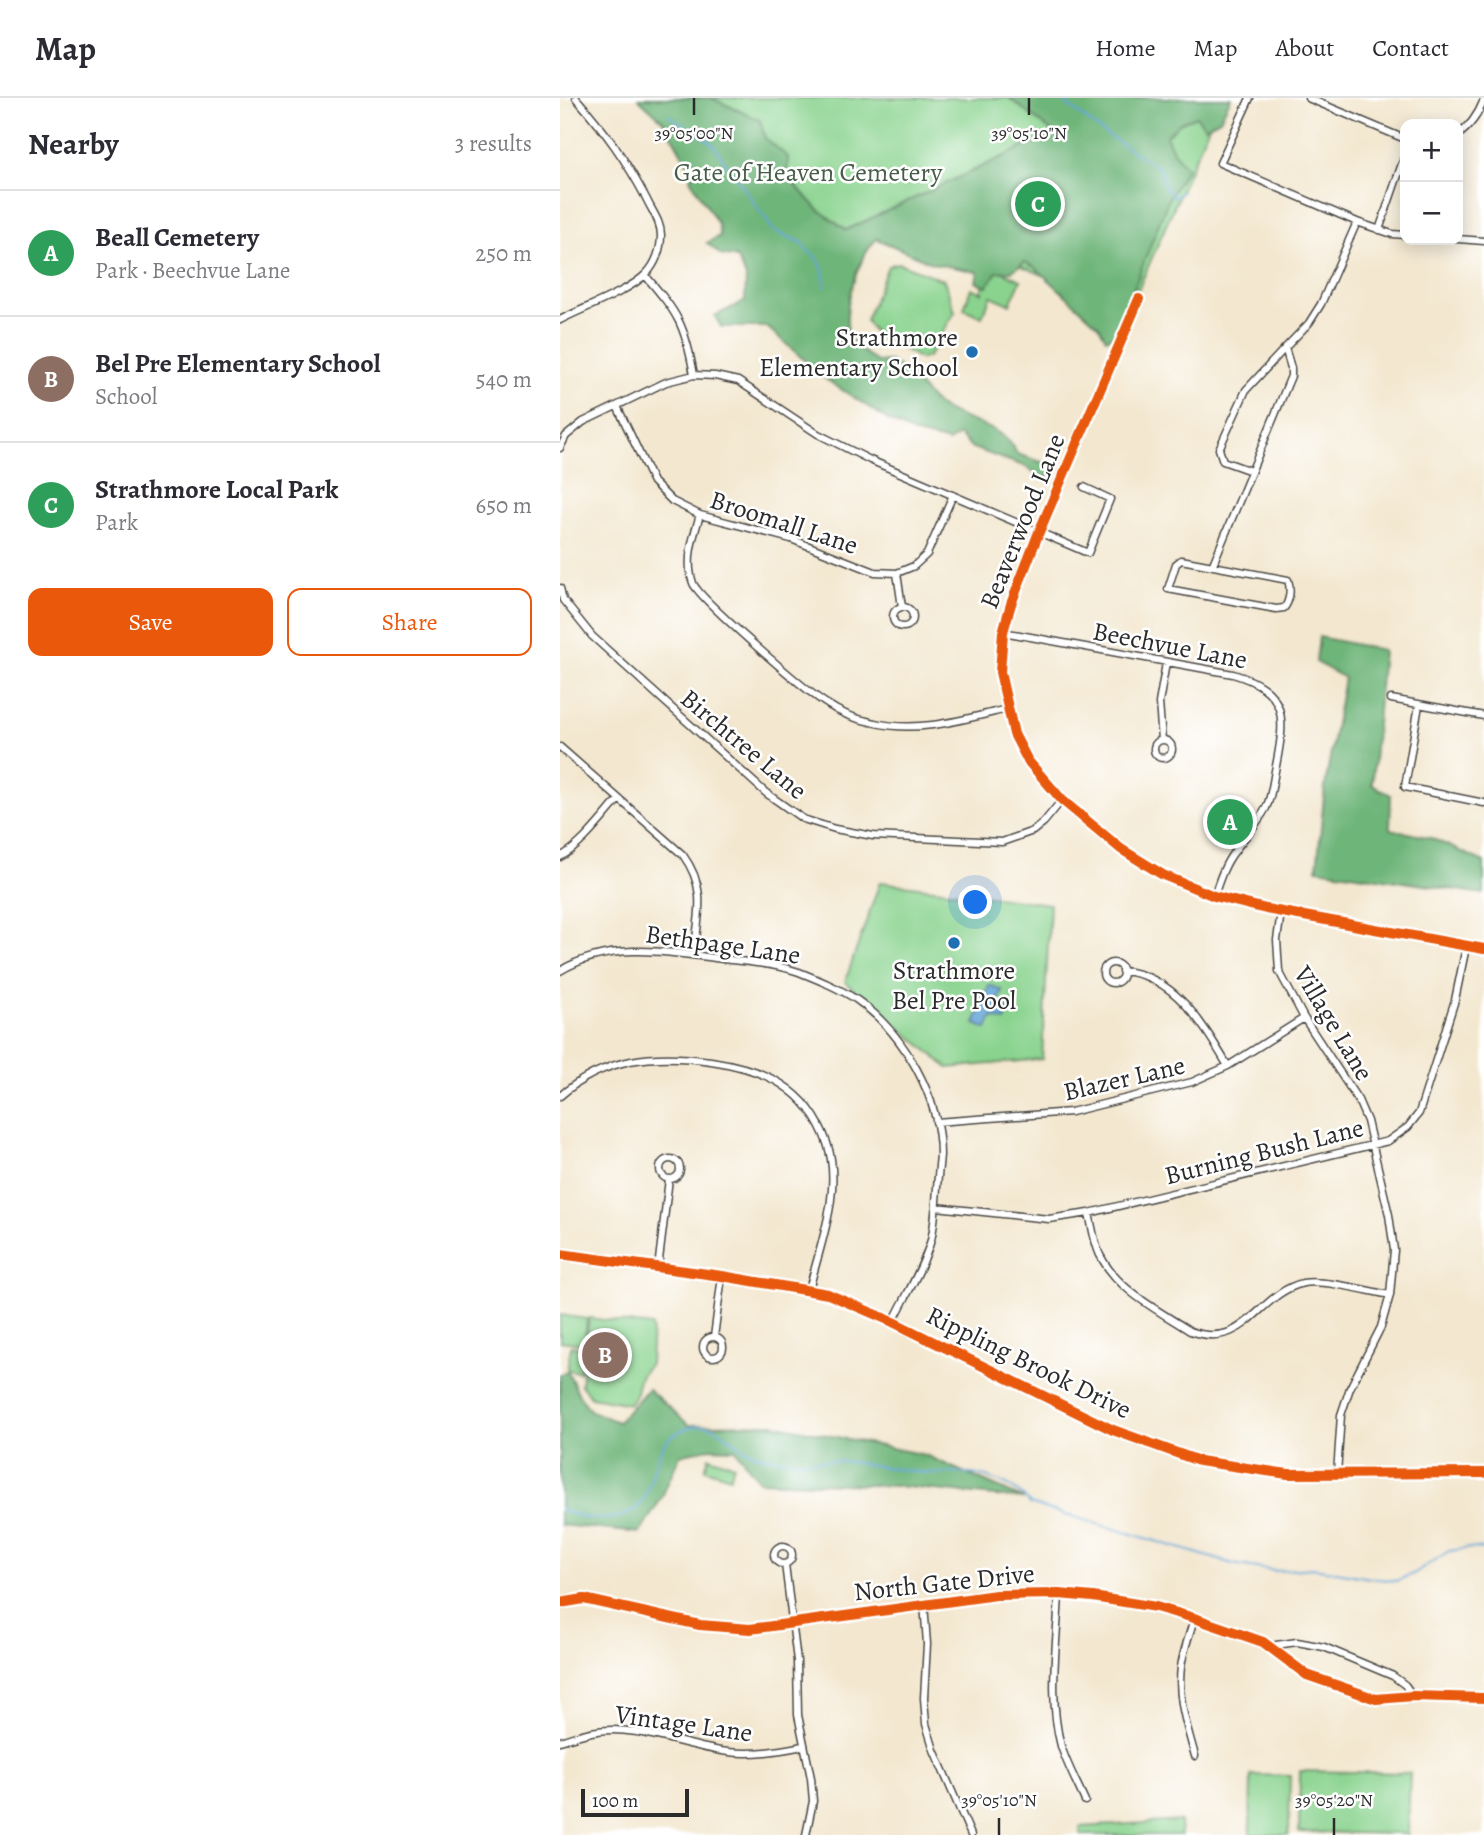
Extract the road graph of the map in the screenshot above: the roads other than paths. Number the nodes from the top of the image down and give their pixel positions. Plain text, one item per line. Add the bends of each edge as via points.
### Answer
1 (576, 98) edge
2 (1250, 98) edge
3 (1308, 98) edge
4 (1484, 100) edge
5 (1463, 132) edge
6 (1400, 137) edge
7 (1400, 169) edge
8 (1357, 222) junction
9 (1379, 230) junction
10 (1400, 235) edge
11 (1463, 239) edge
12 (1484, 241) edge
13 (645, 275) junction
14 (1139, 299) dead end
15 (560, 320) edge
16 (1285, 348) junction
17 (694, 375) junction
18 (617, 406) junction
19 (563, 434) edge
20 (560, 448) edge
21 (1251, 471) junction
22 (1084, 487) dead end
23 (953, 495) junction
24 (700, 515) junction
25 (1040, 532) junction
26 (1213, 564) junction
27 (897, 573) junction
28 (560, 588) edge
29 (562, 601) edge
30 (902, 607) dead end
31 (1003, 632) junction
32 (1166, 663) junction
33 (1391, 699) dead end
34 (1419, 705) junction
35 (1007, 709) junction
36 (1484, 716) edge
37 (1162, 740) dead end
38 (560, 747) edge
39 (619, 799) junction
40 (1062, 800) junction
41 (1484, 803) edge
42 (560, 857) edge
43 (1214, 896) junction
44 (1281, 912) junction
45 (1466, 947) junction
46 (1484, 949) edge
47 (694, 955) junction
48 (560, 971) edge
49 (1122, 971) dead end
50 (1304, 1018) junction
51 (1228, 1066) junction
52 (560, 1096) edge
53 (936, 1122) junction
54 (1372, 1145) junction
55 (669, 1179) dead end
56 (936, 1207) junction
57 (1089, 1213) junction
58 (560, 1254) edge
59 (658, 1268) junction
60 (722, 1276) junction
61 (808, 1290) junction
62 (1390, 1295) junction
63 (893, 1322) junction
64 (714, 1337) dead end
65 (1484, 1473) edge
66 (1337, 1474) junction
67 (785, 1564) dead end
68 (1059, 1594) junction
69 (560, 1603) edge
70 (924, 1603) junction
71 (1195, 1618) junction
72 (793, 1624) junction
73 (1269, 1646) junction
74 (1413, 1696) junction
75 (1484, 1698) edge
76 (560, 1741) edge
77 (803, 1746) junction
78 (1195, 1756) dead end
79 (1085, 1801) dead end
80 (806, 1835) edge
81 (971, 1835) edge

1 - 13 street via 616,146 659,222 659,253
2 - 8 street via 1220,163
3 - 6 street
4 - 5 street
7 - 9 street
8 - 9 street
8 - 16 street via 1321,304 1310,323
9 - 10 street
11 - 12 street
13 - 15 street
13 - 17 street via 681,322
14 - 25 street, Beaverwood Lane
16 - 21 street via 1291,376
16 - 21 street via 1245,390 1219,449 1223,461
17 - 18 street via 666,382
17 - 23 street via 738,381 818,434
18 - 19 street
18 - 24 street, Broomall Lane via 653,482 672,501
19 - 20 street
21 - 26 street
22 - 25 street, Beaverwood Lane via 1110,499 1088,553
23 - 25 street
23 - 27 street via 927,554
24 - 27 street, Broomall Lane via 791,539 875,572
24 - 35 street via 692,540 694,586 828,705 871,723 923,727
25 - 31 street, Beaverwood Lane
26 - 26 street via 1288,580 1288,604 1276,608 1168,589 1181,560
27 - 30 street
28 - 29 street, Birchtree Lane
29 - 40 street, Birchtree Lane via 603,645 766,793 803,819 873,836 1002,842 1033,831
31 - 32 street, Beechvue Lane
31 - 35 street, Beaverwood Lane via 1000,672
32 - 37 street via 1158,703
32 - 43 street, Beechvue Lane via 1253,680 1269,692 1280,710 1282,724 1268,804 1233,852
33 - 34 street
34 - 36 street
34 - 41 street via 1405,788
35 - 40 street, Beaverwood Lane via 1028,761
38 - 39 street
39 - 42 street
39 - 47 street via 695,871 700,898
40 - 43 street, Beaverwood Lane via 1121,849 1163,875
43 - 44 street, Beaverwood Lane
44 - 45 street, Beaverwood Lane
44 - 50 street, Village Lane via 1279,971
45 - 46 street, Beaverwood Lane
45 - 54 street, Burning Bush Lane via 1455,1000 1419,1113 1399,1135
47 - 48 street, Bethpage Lane via 639,949 604,954
47 - 53 street, Bethpage Lane via 797,971 858,1001 910,1056
49 - 51 street via 1152,980 1184,1002
50 - 51 street, Blazer Lane
50 - 54 street, Village Lane via 1358,1100
51 - 53 street, Blazer Lane via 1192,1082 1071,1112
52 - 61 street via 609,1066 658,1056 731,1064 783,1084 811,1112 831,1160 828,1210
53 - 56 street, Bethpage Lane via 940,1153
54 - 57 street, Burning Bush Lane
54 - 62 street, Village Lane via 1394,1251
55 - 59 street
56 - 57 street, Burning Bush Lane via 1049,1219
56 - 63 street, Bethpage Lane via 923,1261
57 - 62 street via 1099,1252 1111,1273 1129,1291 1201,1335 1224,1335 1242,1327 1277,1296 1305,1283
58 - 59 street, Rippling Brook Drive
59 - 60 street, Rippling Brook Drive
60 - 61 street, Rippling Brook Drive
60 - 64 street
61 - 63 street, Rippling Brook Drive
62 - 66 street, Village Lane via 1381,1327 1341,1415
63 - 66 street, Rippling Brook Drive via 1113,1430 1171,1452 1237,1468
65 - 66 street, Rippling Brook Drive
67 - 72 street
68 - 70 street, North Gate Drive
68 - 71 street, North Gate Drive via 1133,1603
68 - 79 street via 1056,1717 1062,1748
69 - 72 street, North Gate Drive via 584,1599 723,1629
70 - 72 street, North Gate Drive
70 - 81 street via 926,1724
71 - 73 street, North Gate Drive
71 - 78 street via 1181,1665 1180,1692
72 - 77 street
73 - 74 street, North Gate Drive via 1307,1675 1376,1699
73 - 74 street, North Gate Drive via 1297,1642 1324,1647 1392,1676
74 - 75 street, North Gate Drive
76 - 77 street, Vintage Lane via 611,1730 731,1753
77 - 80 street via 813,1801

